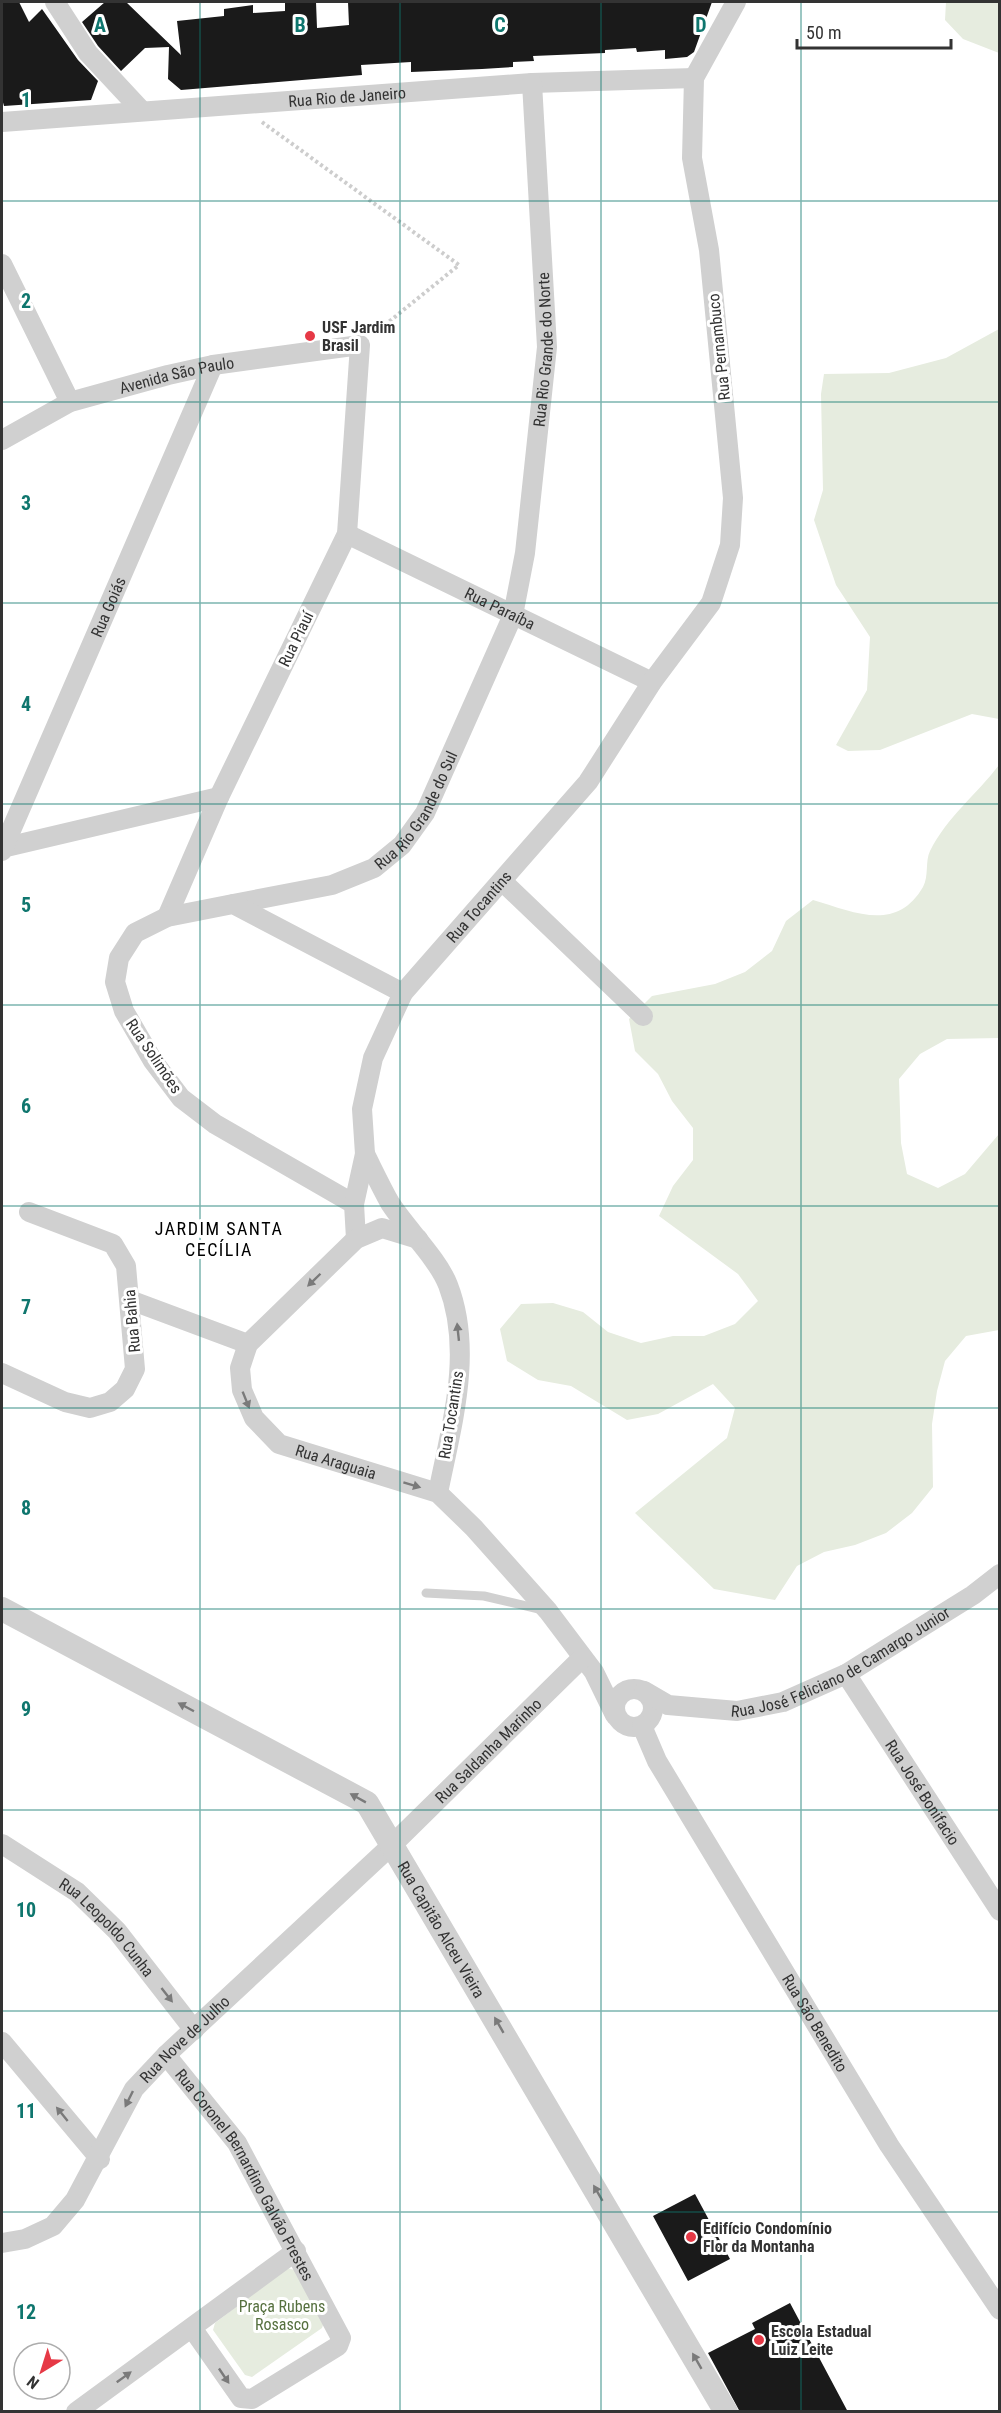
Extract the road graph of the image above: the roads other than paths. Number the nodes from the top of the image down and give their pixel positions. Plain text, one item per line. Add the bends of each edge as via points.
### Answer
1 (55, 2) edge
2 (736, 2) edge
3 (694, 78) junction
4 (532, 83) junction
5 (142, 111) junction
6 (2, 122) edge
7 (2, 264) edge
8 (360, 345) joint
9 (213, 364) junction
10 (70, 402) junction
11 (2, 440) edge
12 (347, 534) junction
13 (513, 615) junction
14 (652, 682) junction
15 (219, 797) junction
16 (2, 849) edge
17 (502, 881) junction
18 (233, 904) junction
19 (167, 917) junction
20 (403, 993) junction
21 (643, 1016) dead end
22 (365, 1154) junction
23 (354, 1204) junction
24 (29, 1212) dead end
25 (356, 1239) junction
26 (418, 1239) junction
27 (130, 1300) junction
28 (248, 1344) junction
29 (2, 1372) edge
30 (438, 1493) junction
31 (999, 1574) edge
32 (426, 1593) dead end
33 (2, 1609) edge
34 (548, 1611) junction
35 (588, 1665) junction
36 (846, 1674) junction
37 (636, 1690) junction
38 (668, 1705) junction
39 (615, 1715) junction
40 (647, 1721) junction
41 (2, 1844) edge
42 (393, 1844) junction
43 (999, 1911) edge
44 (194, 2030) junction
45 (2, 2042) edge
46 (166, 2055) junction
47 (99, 2159) junction
48 (2, 2243) edge
49 (296, 2251) junction
50 (999, 2310) edge
51 (192, 2328) junction
52 (76, 2412) edge
53 (726, 2412) edge

1 - 5 street via 88,52
2 - 3 street, Rua Pernambuco
3 - 4 street, Rua Rio de Janeiro
3 - 14 street, Rua Pernambuco via 692,158 710,262 734,498 730,545 711,603
4 - 5 street, Rua Rio de Janeiro
4 - 13 street, Rua Rio Grande do Norte via 547,347 525,553
5 - 6 street, Rua Rio de Janeiro
7 - 10 street
8 - 9 street, Avenida São Paulo
8 - 12 street, Rua Piauí
9 - 10 street, Avenida São Paulo
9 - 16 street, Rua Goiás
10 - 11 street, Avenida São Paulo
12 - 13 street, Rua Paraíba
12 - 15 street, Rua Piauí
13 - 14 street, Rua Paraíba
13 - 18 street, Rua Rio Grande do Sul via 425,813 402,845 374,868 332,885
14 - 17 street, Rua Tocantins via 588,782
15 - 16 street
15 - 19 street, Rua Piauí
17 - 20 street, Rua Tocantins
17 - 21 street
18 - 19 street, Rua Solimões
18 - 20 street
19 - 23 street, Rua Solimões via 135,933 119,958 115,982 124,1011 153,1061 181,1098 215,1124
20 - 22 street, Rua Tocantins via 373,1058 362,1109
22 - 23 street, Rua Tocantins
22 - 26 street, Rua Tocantins via 390,1202
23 - 25 street, Rua Tocantins
24 - 27 street, Rua Bahia via 113,1244 126,1266
25 - 26 street via 382,1228
25 -> 28 street
30 -> 26 street, Rua Tocantins via 457,1392 460,1353 448,1284
27 - 28 street
27 - 29 street, Rua Bahia via 135,1369 125,1389 110,1402 90,1408 65,1402
28 -> 30 street, Rua Araguaia via 240,1368 242,1390 254,1418 279,1444
30 - 34 street
31 - 36 street, Rua José Feliciano de Camargo Junior via 973,1595
32 - 34 lane via 484,1596
42 -> 33 street, Rua Capitão Alceu Vieira via 367,1803
34 - 35 street
35 - 37 street
35 - 39 street
35 - 42 street, Rua Saldanha Marinho
36 - 38 street, Rua José Feliciano de Camargo Junior via 783,1702 737,1711
36 - 43 street, Rua José Bonifacio
37 - 38 street, Rua José Feliciano de Camargo Junior
37 - 39 street via 616,1699
37 - 40 street, Rua São Benedito via 653,1702
38 - 40 street
39 - 40 street via 626,1726
40 - 50 street, Rua São Benedito via 657,1761 890,2145
41 -> 44 street, Rua Leopoldo Cunha via 77,1892 117,1931
42 - 44 street, Rua Nove de Julho
53 -> 42 street, Rua Capitão Alceu Vieira
44 - 46 street, Rua Nove de Julho
47 -> 45 street
46 -> 47 street, Rua Nove de Julho via 134,2089
46 - 49 street, Rua Coronel Bernardino Galvão Prestes via 237,2142
47 - 48 street, Rua Nove de Julho via 75,2200 53,2226 25,2239
49 - 51 street
51 -> 49 street, Rua Coronel Bernardino Galvão Prestes via 241,2398 252,2399 338,2346 342,2338
52 -> 51 street

